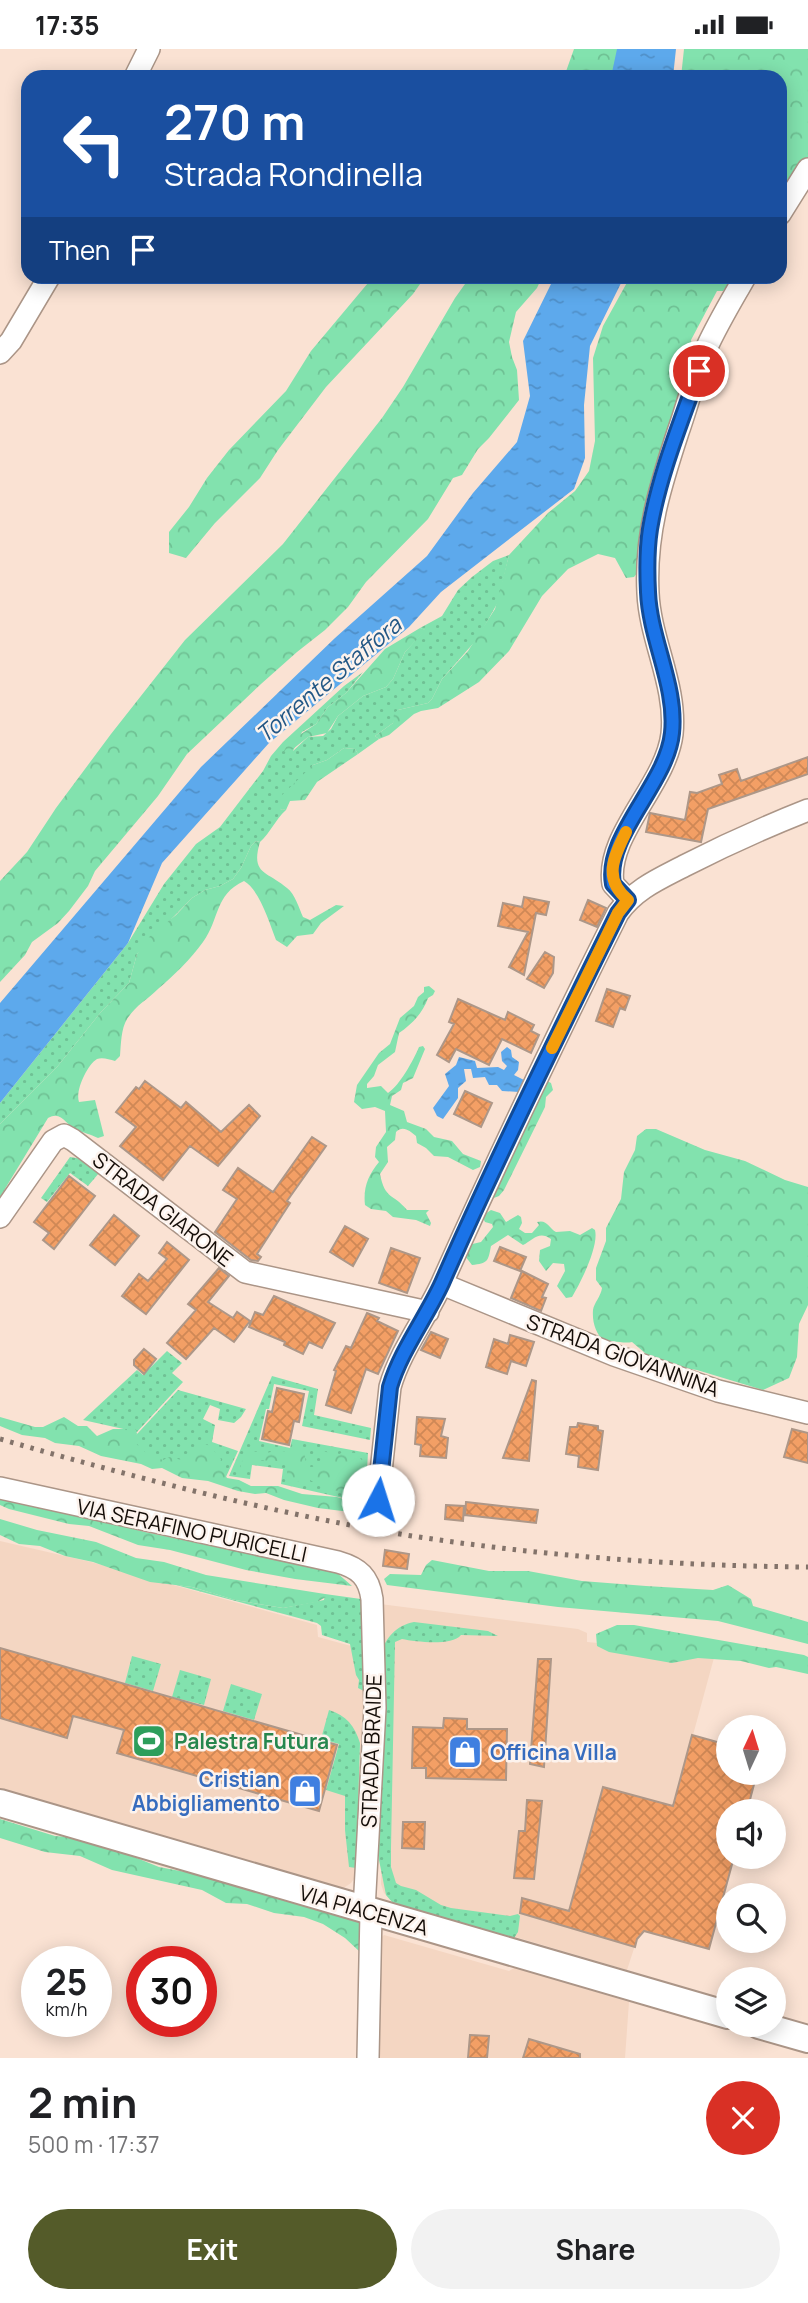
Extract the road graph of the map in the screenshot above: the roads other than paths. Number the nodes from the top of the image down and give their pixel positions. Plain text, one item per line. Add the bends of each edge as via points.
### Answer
1 (149, 49) edge
2 (138, 70) edge
3 (808, 170) edge
4 (787, 203) edge
5 (45, 284) edge
6 (741, 284) edge
7 (0, 353) edge
8 (808, 810) edge
9 (628, 900) junction
10 (0, 1217) edge
11 (442, 1284) junction
12 (428, 1312) junction
13 (808, 1413) edge
14 (0, 1488) edge
15 (378, 1500) dead end
16 (371, 1592) joint
17 (0, 1803) edge
18 (368, 1911) junction
19 (716, 2012) edge
20 (786, 2033) edge
21 (808, 2039) edge
22 (368, 2058) edge

1 - 2 street
3 - 4 street
5 - 7 street
6 - 9 street via 707,348 650,530 648,594 672,733 666,761 614,858 613,884
8 - 9 street via 738,838
9 - 11 street via 572,1006
10 - 12 street, STRADA GIARONE via 53,1141 64,1135 245,1272
11 - 12 street
11 - 13 street, STRADA GIOVANNINA via 614,1356 718,1391
12 - 15 street via 394,1371
14 - 16 street, VIA SERAFINO PURICELLI via 338,1562 361,1572
16 - 18 street, STRADA BRAIDE via 375,1708
17 - 18 main road, VIA PIACENZA
18 - 19 main road, VIA PIACENZA
18 - 22 street, STRADA BRAIDE
20 - 21 main road

